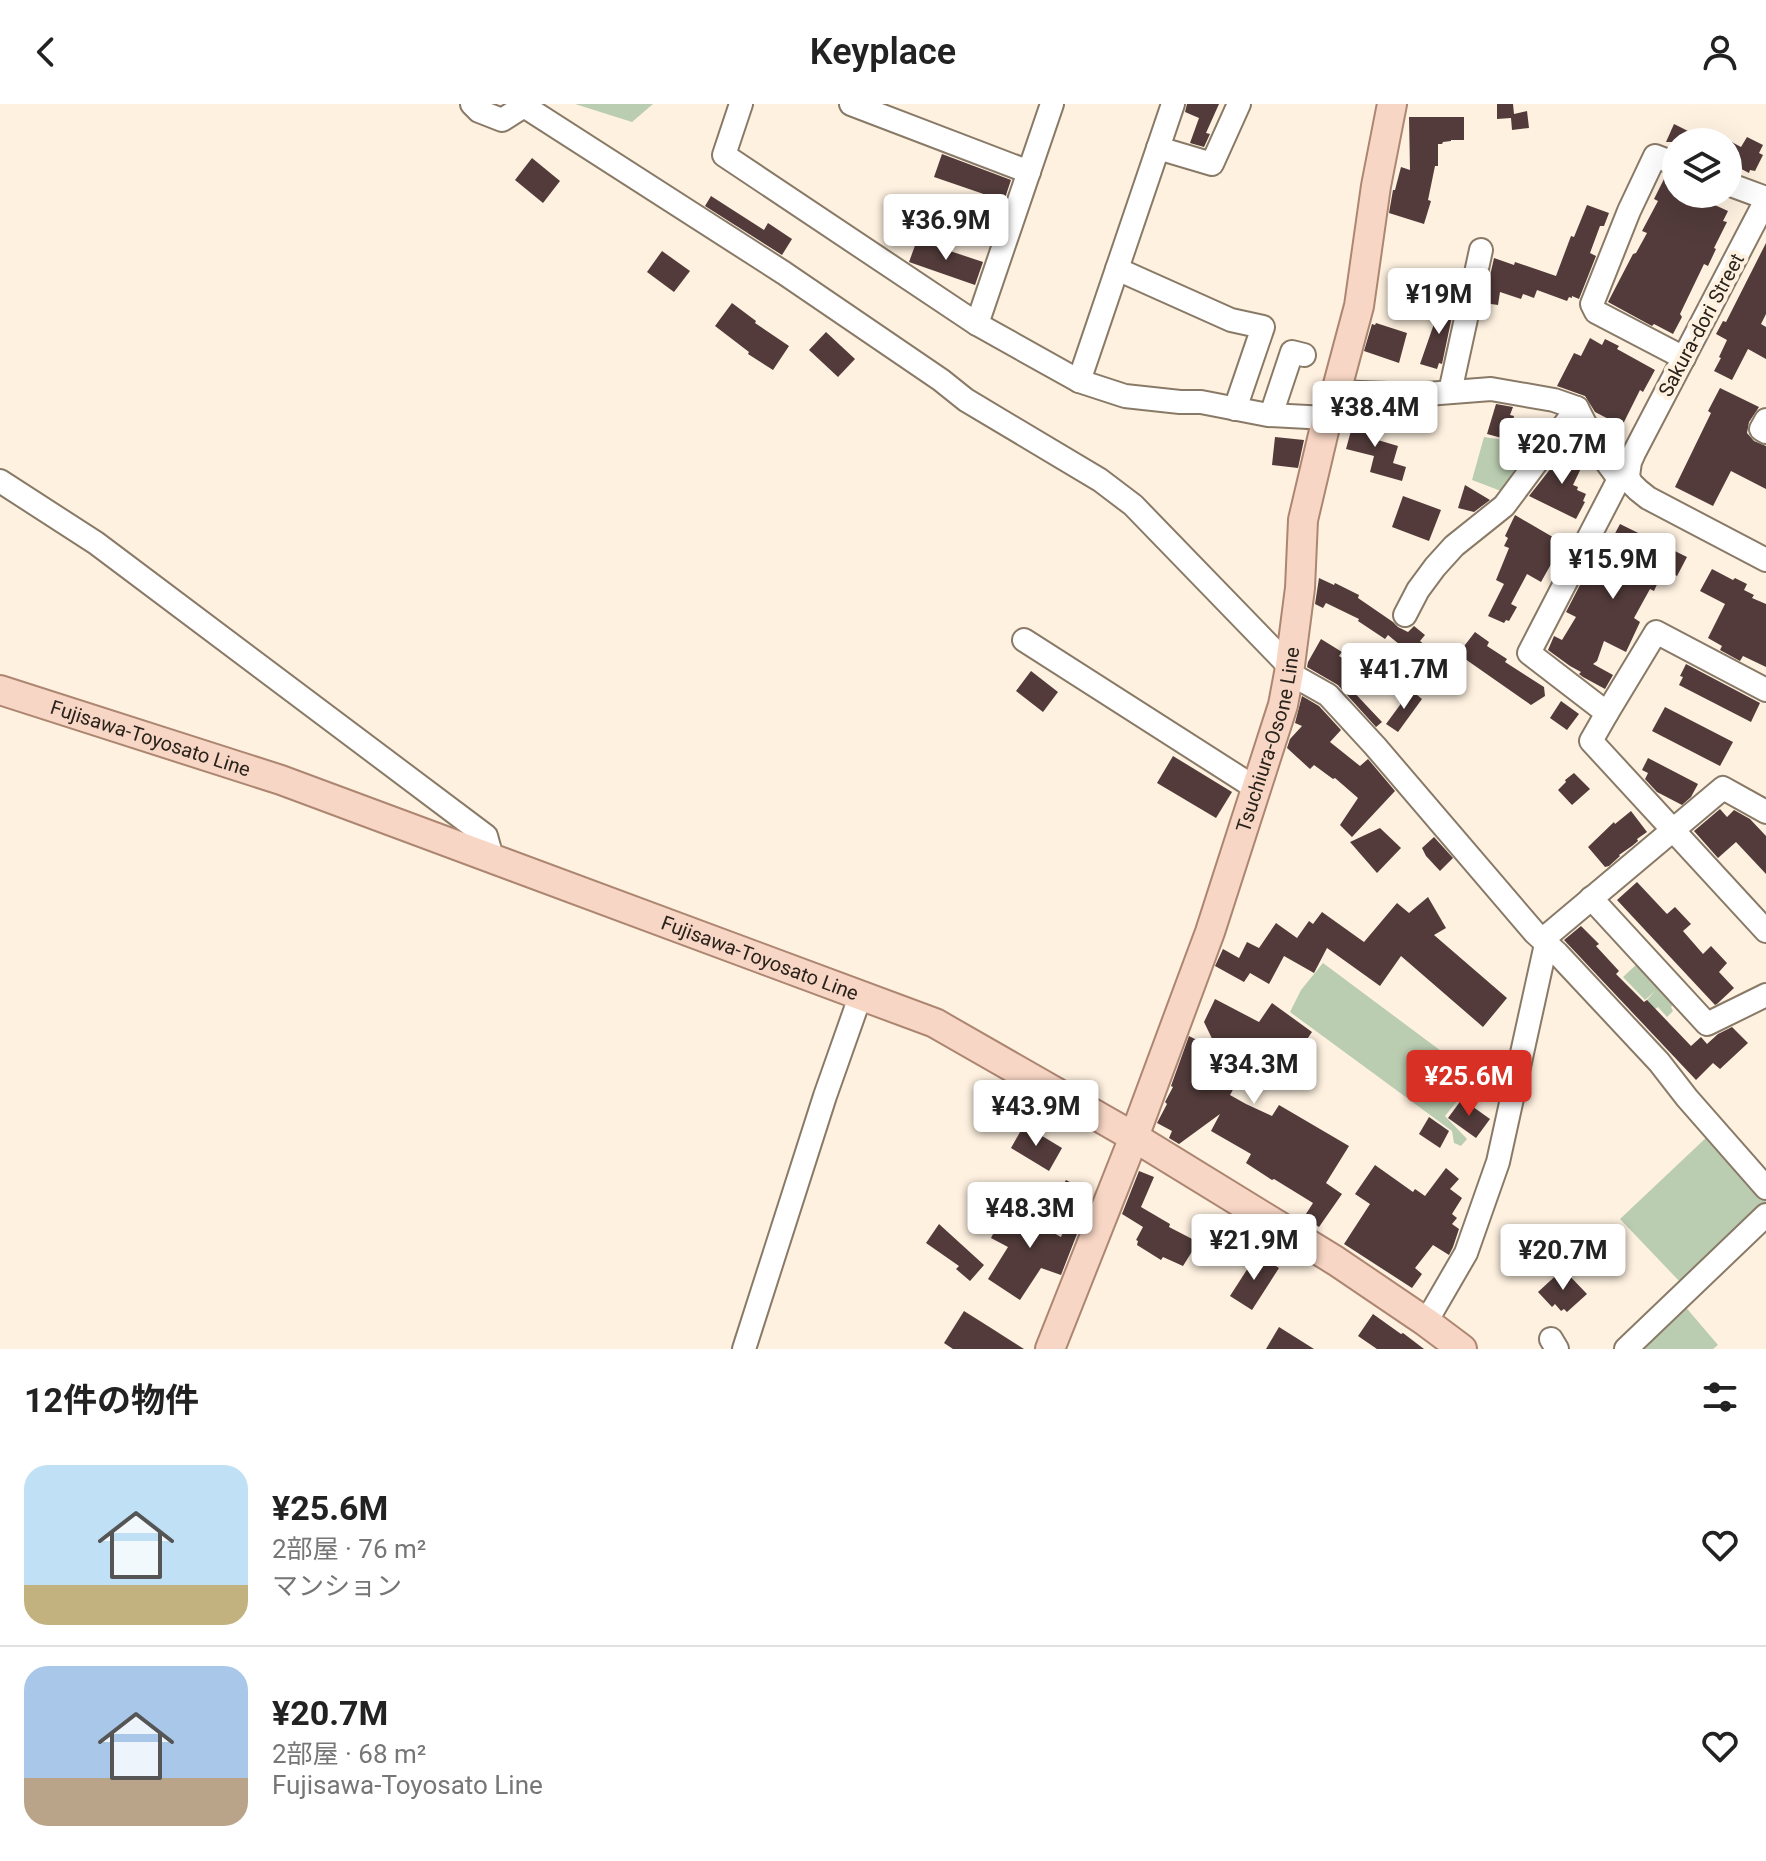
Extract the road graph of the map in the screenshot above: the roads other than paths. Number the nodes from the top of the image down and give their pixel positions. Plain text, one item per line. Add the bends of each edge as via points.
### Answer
1 (472, 104) edge
2 (741, 104) edge
3 (851, 104) edge
4 (1052, 104) edge
5 (1173, 104) edge
6 (1239, 104) edge
7 (1392, 104) edge
8 (1158, 148) junction
9 (1662, 159) edge
10 (1029, 172) junction
11 (1742, 190) edge
12 (1766, 199) edge
13 (1481, 250) dead end
14 (1117, 269) junction
15 (977, 324) junction
16 (1304, 355) dead end
17 (1684, 358) junction
18 (1079, 381) junction
19 (1450, 392) junction
20 (1332, 405) junction
21 (1577, 408) junction
22 (1235, 409) junction
23 (1271, 415) junction
24 (1766, 420) edge
25 (1766, 432) edge
26 (1624, 478) junction
27 (0, 481) edge
28 (1766, 560) edge
29 (1405, 615) dead end
30 (1024, 640) dead end
31 (1290, 670) junction
32 (0, 690) edge
33 (1766, 690) edge
34 (1607, 713) junction
35 (1257, 789) junction
36 (1766, 812) edge
37 (1672, 829) junction
38 (492, 858) junction
39 (1591, 898) junction
40 (1766, 931) edge
41 (1545, 943) junction
42 (861, 994) junction
43 (1766, 995) edge
44 (1134, 1137) junction
45 (1766, 1188) edge
46 (1766, 1215) edge
47 (1426, 1322) junction
48 (744, 1349) edge
49 (1050, 1349) edge
50 (1462, 1349) edge
51 (1626, 1349) edge

1 - 31 street via 502,120 524,106 784,273 966,400 1100,480 1133,505
2 - 15 street via 724,155
3 - 10 street
4 - 10 street
5 - 8 street
6 - 8 street via 1212,164
7 - 20 main road, Tsuchiura-Osone Line via 1359,306
8 - 14 street
9 - 17 street via 1655,156 1592,304 1596,312
10 - 15 street
11 - 12 street
12 - 17 street, Sakura-dori Street
13 - 19 street
14 - 18 street
14 - 22 street via 1231,320 1263,327
15 - 18 street
16 - 23 street via 1292,352
17 - 26 street, Sakura-dori Street
18 - 22 street via 1125,396
19 - 20 street
19 - 21 street via 1491,389
20 - 23 street
20 - 31 main road, Tsuchiura-Osone Line via 1303,520
21 - 26 street via 1600,453
21 - 29 street via 1504,506 1435,567
22 - 23 street
24 - 25 street via 1761,429
26 - 28 street via 1648,498
26 - 34 street, Sakura-dori Street via 1529,653
27 - 38 street via 96,543 486,836
30 - 35 street
31 - 35 main road, Tsuchiura-Osone Line
31 - 41 street via 1328,695
32 - 38 main road, Fujisawa-Toyosato Line via 281,780
33 - 34 street via 1656,632
34 - 37 street via 1591,741
35 - 44 main road, Tsuchiura-Osone Line
36 - 37 street via 1723,788
37 - 39 street
37 - 40 street
38 - 42 main road, Fujisawa-Toyosato Line
39 - 41 street
39 - 43 street via 1707,1024
41 - 45 street via 1659,1062
41 - 47 street via 1498,1162 1466,1253
42 - 44 main road, Fujisawa-Toyosato Line via 935,1023
42 - 48 street
44 - 47 main road, Fujisawa-Toyosato Line
44 - 49 main road, Tsuchiura-Osone Line
46 - 51 street
47 - 50 main road, Fujisawa-Toyosato Line

